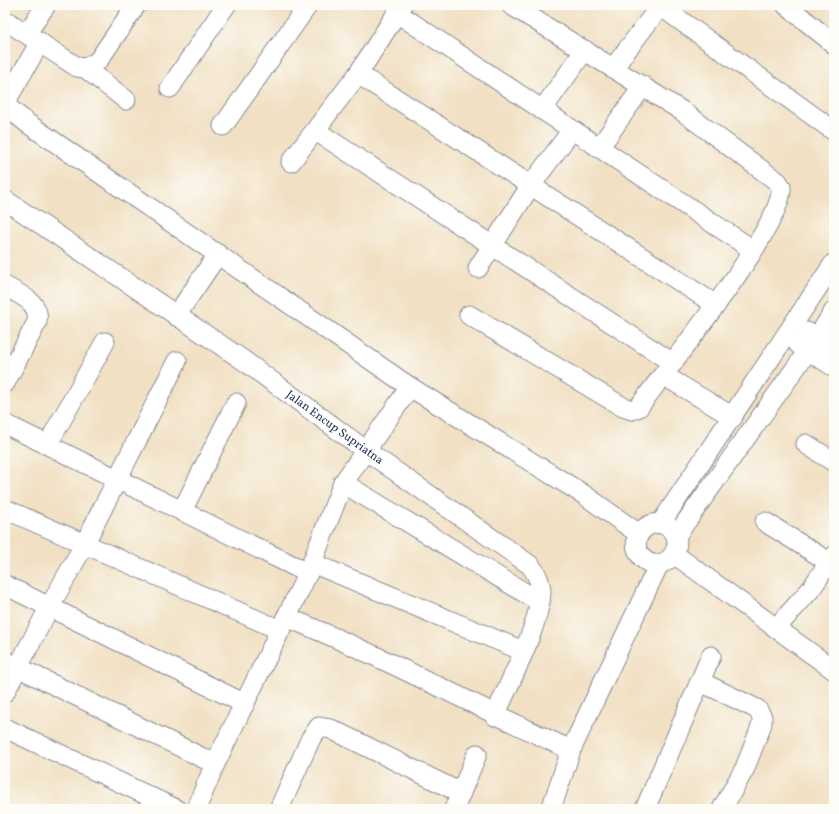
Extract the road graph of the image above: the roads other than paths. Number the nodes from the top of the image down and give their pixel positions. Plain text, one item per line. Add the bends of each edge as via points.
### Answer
1 (46, 5) edge
2 (136, 5) edge
3 (226, 5) edge
4 (308, 5) edge
5 (511, 5) edge
6 (660, 5) edge
7 (786, 5) edge
8 (399, 9) edge
9 (5, 20) edge
10 (34, 38) junction
11 (834, 44) edge
12 (585, 50) junction
13 (614, 67) junction
14 (86, 68) junction
15 (358, 74) junction
16 (643, 86) junction
17 (170, 88) dead end
18 (126, 100) dead end
19 (5, 104) edge
20 (542, 110) junction
21 (223, 126) dead end
22 (572, 130) junction
23 (316, 131) junction
24 (834, 131) edge
25 (599, 148) junction
26 (291, 162) dead end
27 (531, 185) junction
28 (5, 200) edge
29 (492, 245) junction
30 (753, 250) junction
31 (218, 254) junction
32 (834, 263) edge
33 (478, 268) dead end
34 (5, 286) edge
35 (716, 305) junction
36 (834, 311) edge
37 (469, 315) dead end
38 (176, 316) junction
39 (790, 330) junction
40 (105, 342) dead end
41 (812, 345) junction
42 (834, 350) edge
43 (177, 361) dead end
44 (834, 367) edge
45 (668, 369) junction
46 (5, 383) edge
47 (410, 387) junction
48 (236, 403) dead end
49 (733, 417) junction
50 (5, 424) edge
51 (48, 444) junction
52 (806, 444) dead end
53 (365, 450) junction
54 (834, 463) edge
55 (116, 478) junction
56 (343, 483) junction
57 (5, 509) edge
58 (182, 511) junction
59 (765, 522) dead end
60 (661, 523) junction
61 (639, 534) junction
62 (84, 545) junction
63 (670, 551) junction
64 (832, 559) edge
65 (310, 568) junction
66 (5, 584) edge
67 (540, 602) junction
68 (50, 606) junction
69 (283, 623) junction
70 (776, 628) junction
71 (523, 650) junction
72 (711, 656) dead end
73 (11, 664) edge
74 (834, 670) edge
75 (701, 682) junction
76 (5, 692) edge
77 (245, 704) junction
78 (495, 716) junction
79 (5, 728) edge
80 (571, 750) junction
81 (477, 754) dead end
82 (215, 764) junction
83 (458, 801) edge
84 (553, 808) edge
85 (176, 809) edge
86 (196, 809) edge
87 (279, 809) edge
88 (645, 809) edge
89 (722, 809) edge

1 - 10 street
2 - 14 street via 98,61
3 - 17 street
4 - 21 street
5 - 12 street
6 - 13 street
6 - 24 street
7 - 11 street
8 - 15 street
8 - 20 street
9 - 10 street
10 - 14 street via 77,67
10 - 19 street
12 - 13 street
12 - 20 street
13 - 16 street
14 - 18 street
15 - 23 street
15 - 27 street
16 - 25 street
16 - 30 street via 682,111 780,184 780,202
19 - 31 street via 27,123
20 - 22 street
22 - 25 street
22 - 27 street
23 - 26 street
23 - 29 street
25 - 30 street
27 - 29 street
27 - 35 street
28 - 38 street, Jalan Encup Supriatna
29 - 33 street
29 - 45 street
30 - 35 street
31 - 38 street
31 - 47 street
32 - 39 street
34 - 46 street via 29,301 36,307 39,315
35 - 45 street
36 - 41 street
37 - 45 street via 632,410 639,406
38 - 53 street, Jalan Encup Supriatna via 243,360
39 - 41 street
39 - 49 street
40 - 51 street
41 - 42 street
41 - 44 street
41 - 63 street
43 - 55 street
45 - 49 street
47 - 53 street
47 - 61 street via 583,494
48 - 58 street
49 - 60 street
50 - 51 street
51 - 55 street
52 - 54 street
53 - 56 street
53 - 67 street, Jalan Encup Supriatna via 526,562 536,572 539,580
55 - 58 street
55 - 62 street
56 - 65 street
56 - 67 street
57 - 62 street
58 - 65 street
59 - 64 street
60 - 61 street via 644,527
60 - 63 street via 673,530
61 - 63 street via 637,541 640,555 645,560
62 - 68 street
62 - 69 street
63 - 70 street
63 - 80 street
64 - 70 street via 811,589
65 - 69 street
65 - 71 street
66 - 68 street
67 - 71 street, Jalan Encup Supriatna
68 - 73 street
68 - 77 street
69 - 77 street
69 - 78 street via 337,638
70 - 74 street
71 - 78 street, Jalan Encup Supriatna
72 - 75 street
73 - 76 street
73 - 82 street
75 - 88 street
75 - 89 street via 757,709 762,717 762,724 748,762
77 - 82 street
78 - 80 street
79 - 85 street
80 - 84 street
81 - 83 street
82 - 86 street
83 - 87 street via 331,729 319,727 311,738

